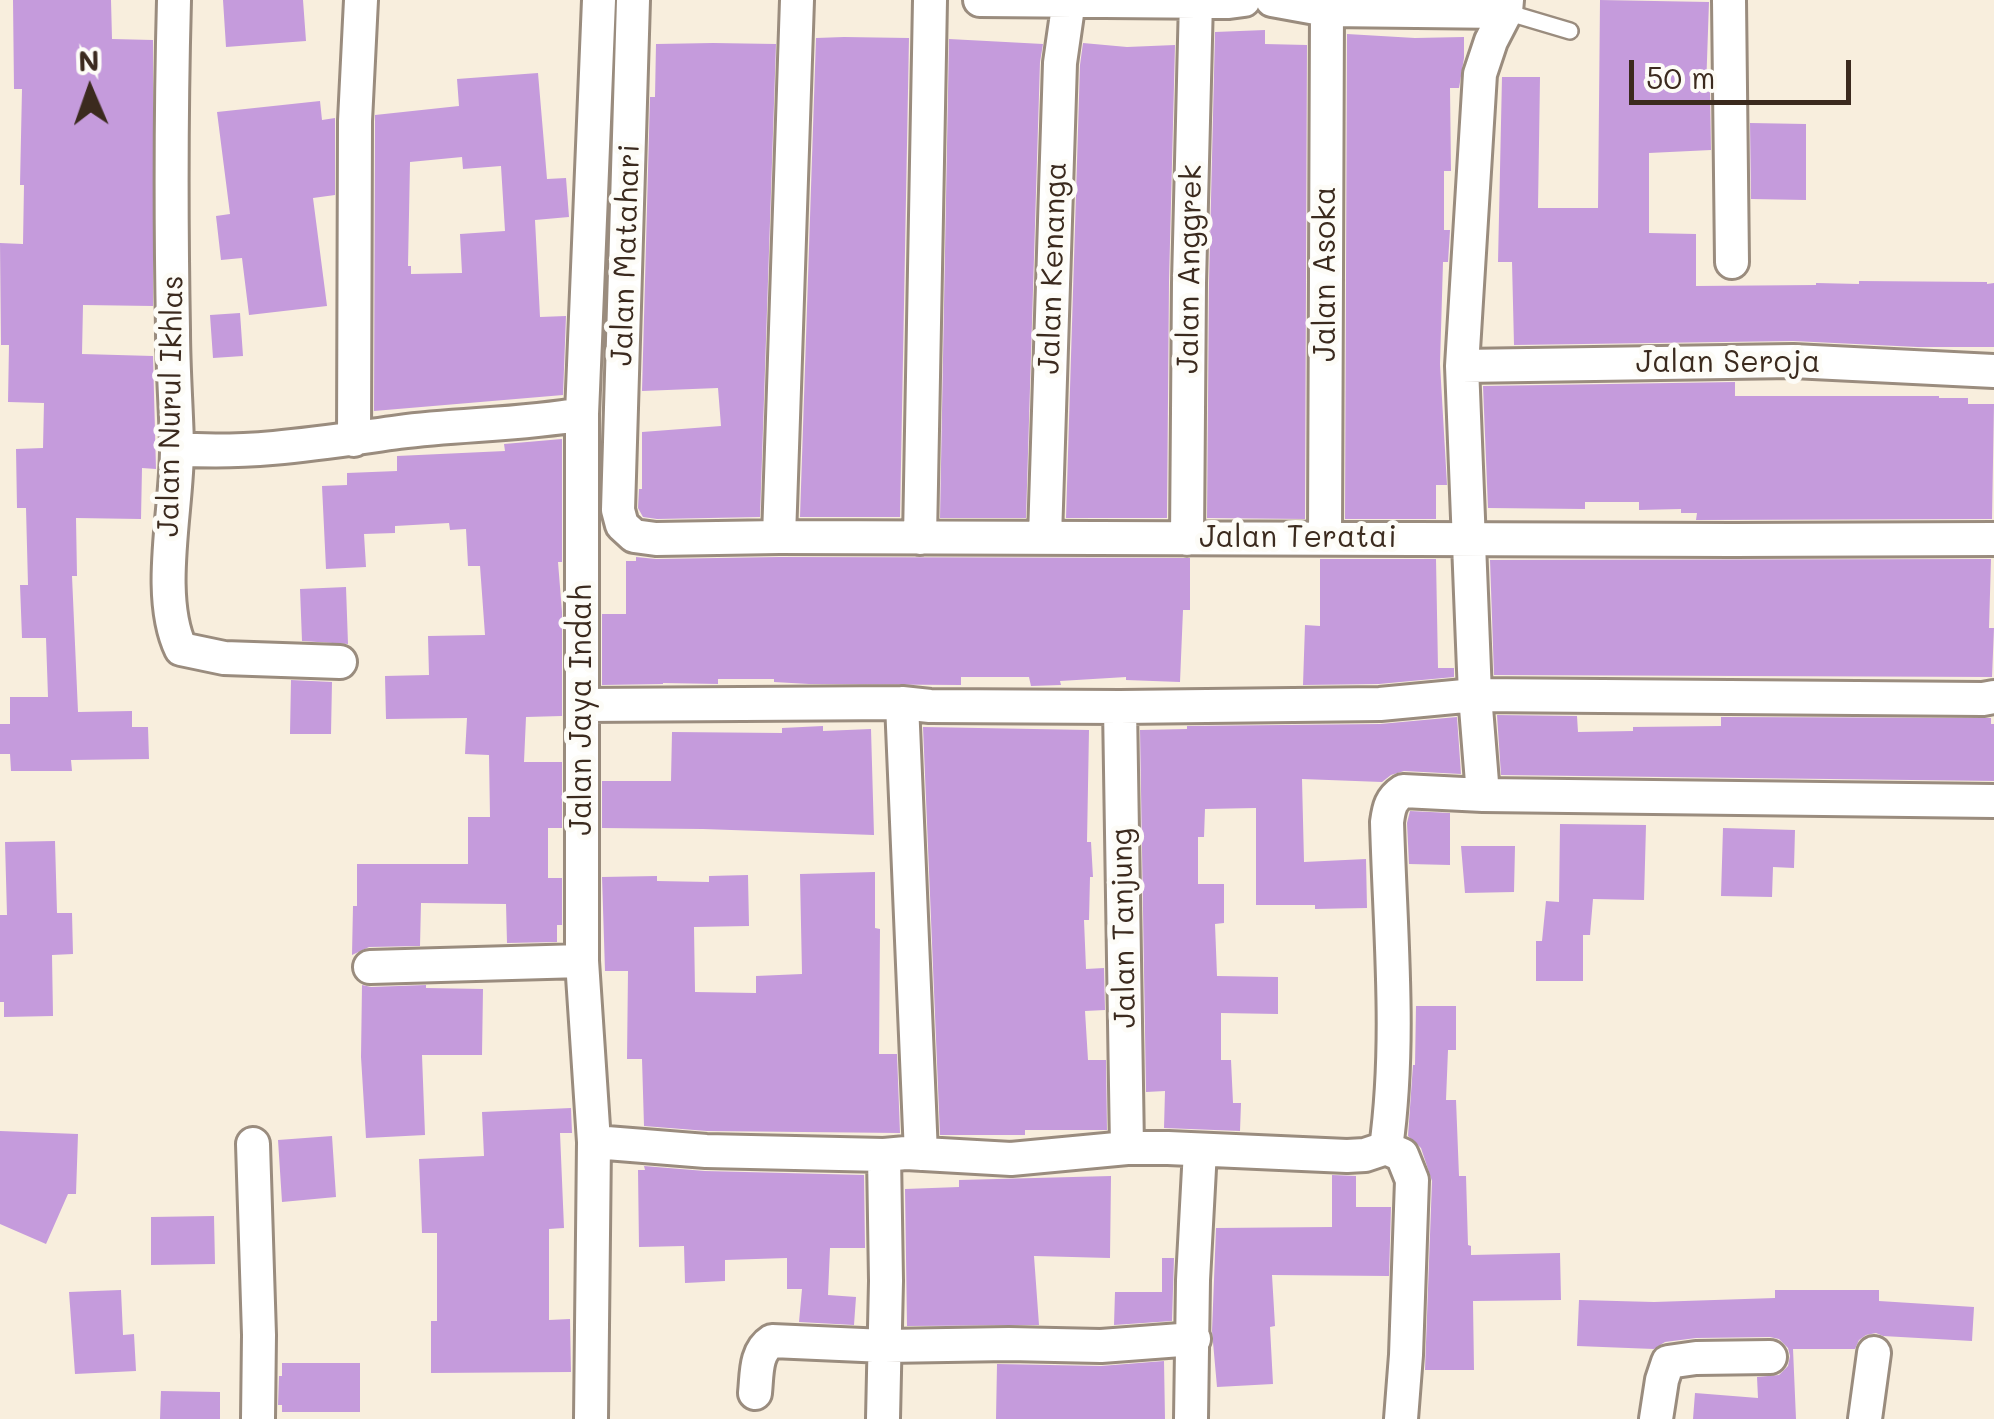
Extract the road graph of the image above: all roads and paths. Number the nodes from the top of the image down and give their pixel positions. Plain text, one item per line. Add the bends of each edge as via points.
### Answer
1 (174, 0) edge
2 (360, 0) edge
3 (598, 0) edge
4 (633, 0) edge
5 (797, 0) edge
6 (930, 0) edge
7 (980, 0) edge
8 (1069, 0) edge
9 (1244, 0) edge
10 (1272, 0) edge
11 (1729, 0) edge
12 (1196, 1) edge
13 (1507, 6) edge
14 (1327, 10) junction
15 (1570, 30) dead end
16 (1732, 262) dead end
17 (1462, 366) junction
18 (1994, 370) edge
19 (582, 414) junction
20 (354, 440) junction
21 (177, 449) junction
22 (618, 510) joint
23 (778, 537) junction
24 (1046, 537) junction
25 (920, 538) junction
26 (1325, 538) junction
27 (1469, 538) junction
28 (1187, 539) junction
29 (1994, 539) edge
30 (340, 662) dead end
31 (1474, 695) junction
32 (1994, 697) edge
33 (902, 704) junction
34 (582, 705) junction
35 (1120, 707) junction
36 (1482, 795) junction
37 (1994, 801) edge
38 (582, 961) junction
39 (370, 967) dead end
40 (594, 1142) junction
41 (253, 1144) dead end
42 (1127, 1148) junction
43 (1386, 1148) junction
44 (1200, 1150) junction
45 (921, 1154) junction
46 (884, 1155) junction
47 (1194, 1339) junction
48 (885, 1346) junction
49 (1874, 1353) dead end
50 (1770, 1357) dead end
51 (755, 1393) dead end
52 (258, 1419) edge
53 (591, 1419) edge
54 (883, 1419) edge
55 (1191, 1419) edge
56 (1400, 1419) edge
57 (1656, 1419) edge
58 (1865, 1419) edge

1 - 21 street, Jalan Nurul Ikhlas
2 - 20 street
3 - 19 street, Jalan Jaya Indah
4 - 22 street, Jalan Matahari
5 - 23 street
6 - 25 street
7 - 8 street
8 - 12 street
8 - 24 street, Jalan Kenanga via 1060,63
9 - 12 street
10 - 14 street
11 - 16 street
12 - 28 street, Jalan Anggrek
13 - 14 street
13 - 15 lane
13 - 17 street via 1480,74
14 - 26 street, Jalan Asoka
17 - 18 street, Jalan Seroja via 1793,361
17 - 27 street
19 - 20 street
19 - 34 street, Jalan Jaya Indah
20 - 21 street via 217,452
21 - 30 street, Jalan Nurul Ikhlas via 168,566 173,632 181,649 224,658
22 - 23 street, Jalan Teratai via 634,536
23 - 25 street, Jalan Teratai
24 - 25 street, Jalan Teratai
24 - 28 street, Jalan Teratai
26 - 27 street, Jalan Teratai
26 - 28 street, Jalan Teratai
27 - 29 street, Jalan Teratai
27 - 31 street
31 - 32 street
31 - 35 street via 1380,704
31 - 36 street
33 - 34 street
33 - 35 street
33 - 45 street
34 - 38 street, Jalan Jaya Indah
35 - 42 street, Jalan Tanjung
36 - 37 street
36 - 43 street via 1403,791 1389,806 1393,1039
38 - 39 street
38 - 40 street, Jalan Jaya Indah
40 - 46 street
40 - 53 street, Jalan Jaya Indah
41 - 52 street
42 - 44 street
42 - 45 street via 1011,1158
43 - 44 street via 1347,1156
43 - 56 street via 1402,1155 1412,1180
44 - 47 street
45 - 46 street
46 - 48 street
47 - 48 street
47 - 55 street
48 - 51 street via 772,1341 760,1355
48 - 54 street
49 - 58 street
50 - 57 street via 1668,1362

